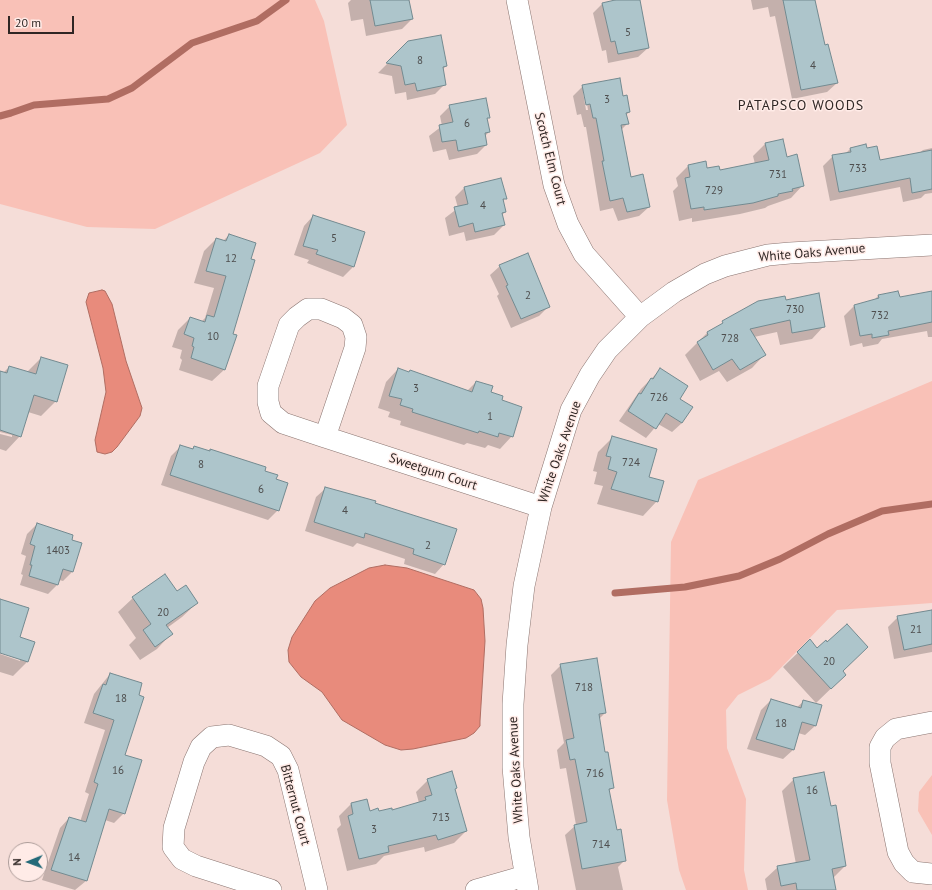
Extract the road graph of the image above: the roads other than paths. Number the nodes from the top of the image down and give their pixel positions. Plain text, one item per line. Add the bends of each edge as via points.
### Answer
1 (517, 0) edge
2 (932, 245) edge
3 (640, 317) junction
4 (325, 437) junction
5 (541, 507) junction
6 (932, 722) edge
7 (932, 874) edge
8 (527, 883) edge
9 (271, 890) edge
10 (317, 890) edge
11 (476, 890) edge

1 - 3 street, Scotch Elm Court via 554,185 568,224 584,254
2 - 3 street, White Oaks Avenue via 790,253 745,260 705,274 674,292
3 - 5 street, White Oaks Avenue via 607,350 571,410
4 - 4 street, Sweetgum Court via 283,423 271,413 268,402 268,386 289,325 308,309 321,309 343,318 352,325 356,337 355,348
4 - 5 street, Sweetgum Court
5 - 8 street, White Oaks Avenue via 524,586 516,645 513,704 513,767 519,837
6 - 7 street via 896,729 885,738 880,747 880,763 898,852 913,872
8 - 11 street
9 - 10 street, Bitternut Court via 196,866 182,858 173,846 174,828 194,762 202,747 212,737 229,735 266,746 281,756 288,770

